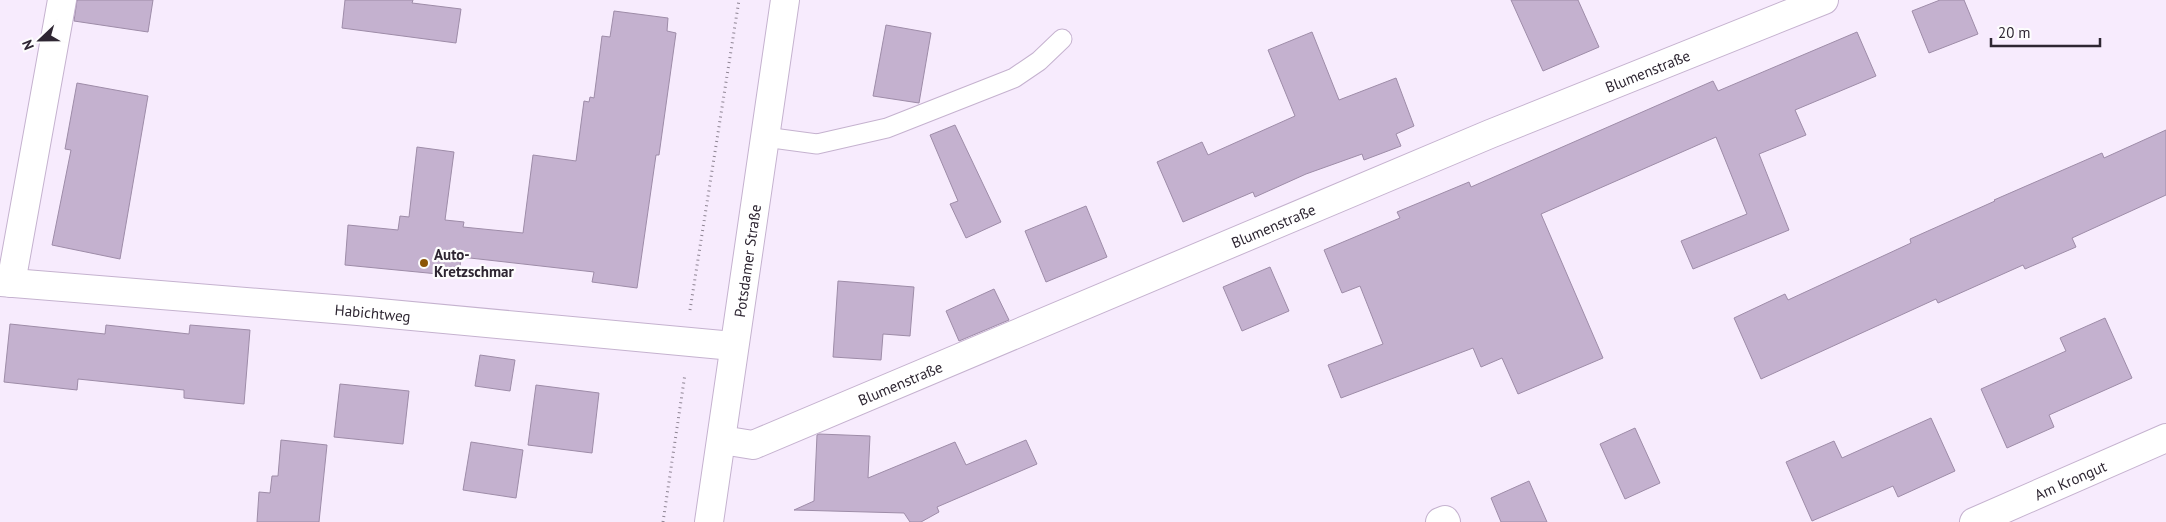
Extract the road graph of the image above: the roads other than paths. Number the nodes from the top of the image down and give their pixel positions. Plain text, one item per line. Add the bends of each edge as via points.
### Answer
1 (62, 0) edge
2 (785, 0) edge
3 (1824, 0) edge
4 (1062, 39) dead end
5 (765, 137) junction
6 (5, 283) edge
7 (733, 346) junction
8 (2166, 438) edge
9 (722, 440) junction
10 (709, 522) edge
11 (1440, 522) edge
12 (1446, 522) edge
13 (1974, 522) edge

1 - 6 street, Habichtweg
2 - 5 street, Potsdamer Straße
3 - 9 street, Blumenstraße via 1490,134 753,446
4 - 5 lane via 1040,62 1014,78 888,128 817,144
5 - 7 street, Potsdamer Straße
6 - 7 street, Habichtweg
7 - 9 street, Potsdamer Straße
8 - 13 street, Am Krongut
9 - 10 street, Potsdamer Straße
11 - 12 street

